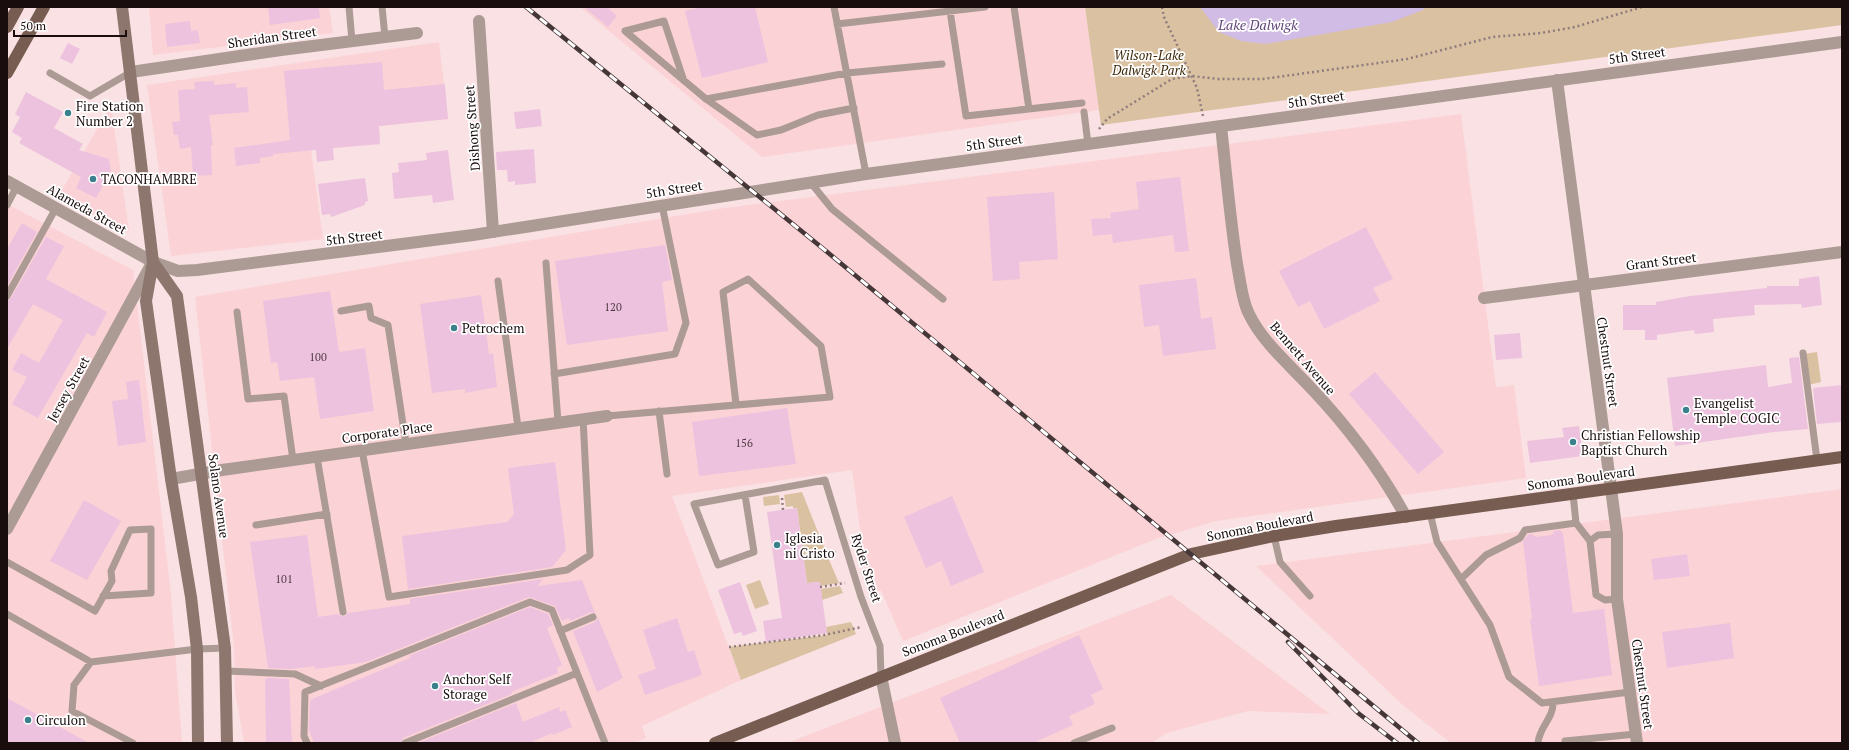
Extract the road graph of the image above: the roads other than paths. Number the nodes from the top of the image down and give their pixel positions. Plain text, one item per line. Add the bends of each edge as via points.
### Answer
1 (18, 7) edge
2 (44, 7) edge
3 (122, 7) edge
4 (349, 7) edge
5 (382, 7) edge
6 (834, 7) edge
7 (985, 7) edge
8 (1014, 7) edge
9 (928, 10) edge
10 (950, 11) junction
11 (479, 21) dead end
12 (838, 24) junction
13 (7, 27) edge
14 (417, 33) dead end
15 (385, 37) junction
16 (352, 41) junction
17 (1842, 42) edge
18 (942, 64) dead end
19 (131, 72) junction
20 (7, 73) edge
21 (50, 73) dead end
22 (847, 73) junction
23 (1557, 80) junction
24 (684, 81) junction
25 (706, 99) junction
26 (1082, 103) dead end
27 (854, 108) junction
28 (1029, 109) junction
29 (1084, 112) dead end
30 (1221, 126) junction
31 (1088, 144) junction
32 (866, 174) junction
33 (811, 183) junction
34 (12, 184) edge
35 (7, 205) edge
36 (662, 205) junction
37 (56, 208) junction
38 (493, 232) junction
39 (1842, 252) edge
40 (153, 262) junction
41 (546, 263) dead end
42 (498, 281) dead end
43 (1583, 284) junction
44 (7, 296) edge
45 (1484, 298) dead end
46 (943, 300) dead end
47 (341, 311) dead end
48 (237, 312) dead end
49 (1803, 353) dead end
50 (554, 374) junction
51 (736, 404) junction
52 (659, 411) junction
53 (607, 416) joint
54 (583, 418) junction
55 (558, 422) junction
56 (518, 428) junction
57 (406, 444) junction
58 (362, 450) junction
59 (1842, 456) edge
60 (317, 457) junction
61 (293, 460) junction
62 (1817, 460) junction
63 (202, 473) junction
64 (668, 474) dead end
65 (171, 479) junction
66 (1611, 488) junction
67 (1573, 494) junction
68 (745, 495) junction
69 (1430, 513) junction
70 (327, 514) junction
71 (1406, 517) junction
72 (1576, 523) junction
73 (256, 525) dead end
74 (7, 529) edge
75 (1617, 534) junction
76 (1274, 536) junction
77 (1590, 541) junction
78 (7, 562) edge
79 (1462, 578) junction
80 (103, 596) junction
81 (1310, 596) dead end
82 (1617, 599) junction
83 (343, 612) dead end
84 (7, 614) edge
85 (592, 617) dead end
86 (560, 631) junction
87 (225, 648) junction
88 (197, 649) junction
89 (91, 662) junction
90 (226, 671) junction
91 (577, 673) junction
92 (881, 676) junction
93 (321, 686) junction
94 (1630, 692) junction
95 (1553, 702) junction
96 (1112, 728) dead end
97 (1637, 738) edge
98 (1565, 741) dead end
99 (133, 743) edge
100 (198, 743) edge
101 (227, 743) edge
102 (307, 743) edge
103 (405, 743) edge
104 (605, 743) edge
105 (715, 743) edge
106 (895, 743) edge
107 (1074, 743) edge
108 (1538, 743) edge

1 - 13 main road
2 - 20 main road
3 - 19 main road, Solano Avenue
4 - 16 lane
5 - 15 lane
6 - 12 lane
7 - 10 lane
8 - 28 lane
9 - 10 lane
9 - 12 lane
10 - 28 lane via 966,116
11 - 38 street, Dishong Street
12 - 22 lane
14 - 15 street, Sheridan Street
15 - 16 street, Sheridan Street
16 - 19 street, Sheridan Street
17 - 23 street, 5th Street
18 - 22 lane
19 - 21 lane via 90,96
19 - 40 main road, Solano Avenue
22 - 25 lane
22 - 27 lane
23 - 30 street, 5th Street
23 - 43 street, Chestnut Street
24 - 24 lane via 678,76 626,31 664,21
24 - 25 lane
25 - 27 lane via 757,135 781,130 818,115
26 - 28 lane
27 - 32 lane
29 - 31 lane
30 - 31 street, 5th Street
30 - 71 street, Bennett Avenue via 1234,245 1248,314 1268,342 1312,389 1375,465
31 - 32 street, 5th Street
32 - 33 street, 5th Street
33 - 36 street, 5th Street
33 - 46 lane via 832,209
34 - 35 lane
34 - 37 street, Alameda Street
36 - 38 street, 5th Street
36 - 50 lane via 686,323 675,354
37 - 40 street, Alameda Street
37 - 44 lane
38 - 40 street, 5th Street via 197,270 178,271
39 - 43 street, Grant Street
40 - 63 main road, Solano Avenue via 177,296
40 - 65 main road, Solano Avenue via 146,301
40 - 74 street, Jersey Street
41 - 50 lane
42 - 56 lane
43 - 45 street, Grant Street
43 - 66 street, Chestnut Street
47 - 57 lane via 368,306 371,318 388,325
48 - 61 lane via 248,400 284,396
49 - 62 lane
50 - 55 lane
51 - 51 lane via 830,397 821,346 748,279 724,292
51 - 52 lane
52 - 53 lane
52 - 64 lane
53 - 54 street, Corporate Place
54 - 55 street, Corporate Place
54 - 58 lane via 590,555 567,570 396,595 389,596
55 - 56 street, Corporate Place
56 - 57 street, Corporate Place
57 - 58 street, Corporate Place
58 - 60 street, Corporate Place
59 - 62 main road, Sonoma Boulevard
60 - 61 street, Corporate Place
60 - 70 lane
61 - 63 street, Corporate Place
62 - 66 main road, Sonoma Boulevard
63 - 65 street, Corporate Place
63 - 87 main road, Solano Avenue
65 - 88 main road, Solano Avenue
66 - 67 main road, Sonoma Boulevard
66 - 75 street, Chestnut Street
67 - 69 main road, Sonoma Boulevard
67 - 72 lane
68 - 68 lane, Ryder Street via 754,552 718,565 694,504
68 - 92 lane, Ryder Street via 824,480 880,646
69 - 71 main road, Sonoma Boulevard
69 - 79 lane via 1437,542
70 - 73 lane
70 - 83 lane
71 - 76 main road, Sonoma Boulevard
72 - 77 lane
72 - 79 lane via 1526,530 1520,538 1486,554
75 - 77 lane via 1598,535
75 - 82 street, Chestnut Street
76 - 81 lane via 1280,562
76 - 92 main road, Sonoma Boulevard via 1191,554
77 - 82 lane via 1596,595 1605,600
78 - 80 lane via 95,611
79 - 95 lane via 1490,625 1509,677 1542,703
80 - 80 lane via 112,581 111,571 130,530 151,529 151,593
82 - 94 street, Chestnut Street
84 - 89 lane
85 - 86 lane
86 - 91 lane
86 - 93 lane via 552,610 530,602
87 - 88 lane
87 - 90 main road, Solano Avenue
88 - 89 lane
88 - 100 main road, Solano Avenue
89 - 99 lane via 74,685 72,711
90 - 93 lane via 295,674
90 - 101 main road, Solano Avenue
91 - 103 lane
91 - 104 lane
92 - 105 main road, Sonoma Boulevard
92 - 106 street, Ryder Street
93 - 102 lane via 305,692 304,736
94 - 95 lane
94 - 97 street, Chestnut Street
95 - 108 lane via 1554,710 1539,735
96 - 107 lane
97 - 98 lane

